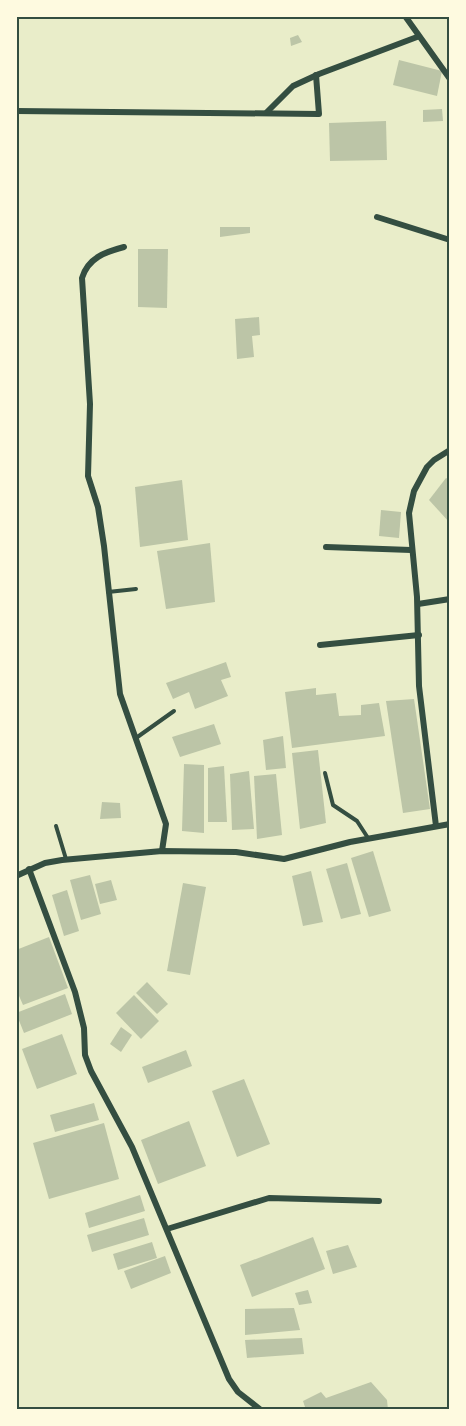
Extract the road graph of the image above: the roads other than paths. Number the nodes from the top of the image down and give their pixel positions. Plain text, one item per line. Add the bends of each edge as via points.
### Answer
1 (405, 16) edge
2 (417, 37) junction
3 (316, 75) junction
4 (450, 79) edge
5 (16, 111) edge
6 (267, 112) junction
7 (377, 217) dead end
8 (450, 240) edge
9 (124, 247) dead end
10 (450, 450) edge
11 (326, 547) dead end
12 (411, 550) junction
13 (136, 589) dead end
14 (108, 592) junction
15 (450, 600) edge
16 (417, 603) junction
17 (419, 635) junction
18 (320, 645) dead end
19 (174, 711) dead end
20 (136, 739) junction
21 (325, 773) dead end
22 (450, 824) edge
23 (56, 826) dead end
24 (435, 826) junction
25 (368, 839) junction
26 (162, 850) junction
27 (66, 859) junction
28 (29, 869) junction
29 (16, 876) edge
30 (379, 1201) dead end
31 (167, 1229) junction
32 (261, 1410) edge

1 - 2 street
2 - 3 street
2 - 4 street
3 - 6 street via 293,86
3 - 6 street via 319,114
5 - 6 street
7 - 8 street
9 - 14 street via 97,257 88,264 82,278 90,404 88,476 101,525
10 - 12 street via 434,460 414,491 408,513
11 - 12 street
12 - 16 street
13 - 14 lane
14 - 20 street via 120,693
15 - 16 street
16 - 17 street
17 - 18 street
17 - 24 street via 419,686
19 - 20 lane
20 - 26 street via 166,824
21 - 25 lane via 333,805 357,821
22 - 24 street
23 - 27 lane
24 - 25 street
25 - 26 street via 284,859 237,852
26 - 27 street
27 - 28 street
28 - 29 street
28 - 31 street via 75,992 91,1071 132,1147
30 - 31 street via 269,1198
31 - 32 street via 229,1379 238,1392

